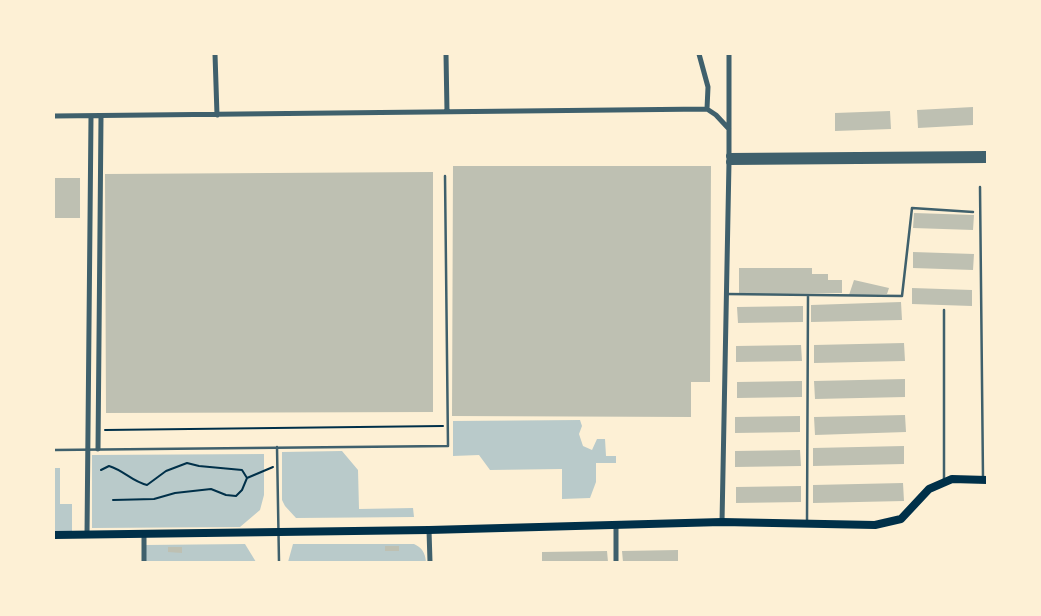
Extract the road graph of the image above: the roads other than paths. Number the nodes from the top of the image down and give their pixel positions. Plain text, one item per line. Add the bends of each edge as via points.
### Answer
1 (215, 54) edge
2 (446, 54) edge
3 (699, 54) edge
4 (729, 54) edge
5 (706, 109) junction
6 (447, 112) junction
7 (217, 115) junction
8 (54, 116) edge
9 (91, 117) junction
10 (101, 117) junction
11 (729, 129) junction
12 (987, 154) edge
13 (729, 159) junction
14 (987, 160) edge
15 (445, 176) dead end
16 (980, 187) dead end
17 (973, 212) dead end
18 (726, 294) junction
19 (808, 296) junction
20 (944, 310) dead end
21 (277, 447) junction
22 (98, 449) junction
23 (54, 450) edge
24 (86, 450) junction
25 (985, 480) edge
26 (944, 483) junction
27 (722, 522) junction
28 (807, 524) junction
29 (616, 525) junction
30 (429, 530) junction
31 (279, 532) junction
32 (87, 534) junction
33 (144, 534) junction
34 (54, 535) edge
35 (144, 562) edge
36 (279, 562) edge
37 (430, 562) edge
38 (616, 562) edge

1 - 7 street
2 - 6 street
3 - 5 street via 708,87
4 - 11 street
5 - 6 street
5 - 11 street
6 - 7 street
7 - 10 street
8 - 9 street
9 - 10 street
9 - 24 street
10 - 22 street
11 - 13 street
12 - 13 street
13 - 14 street
13 - 18 street
15 - 21 lane via 448,446
16 - 25 lane
17 - 19 lane via 912,208 902,296
18 - 19 lane
18 - 27 street
19 - 28 lane
20 - 26 lane
21 - 22 lane
21 - 31 lane
22 - 24 lane
23 - 24 lane
24 - 32 street
25 - 26 main road via 952,479
26 - 28 main road via 929,489 901,519 875,525
27 - 28 main road
27 - 29 main road
29 - 30 main road
29 - 38 street
30 - 31 main road
30 - 37 street
31 - 33 main road
31 - 36 lane
32 - 33 main road
32 - 34 main road
33 - 35 street

